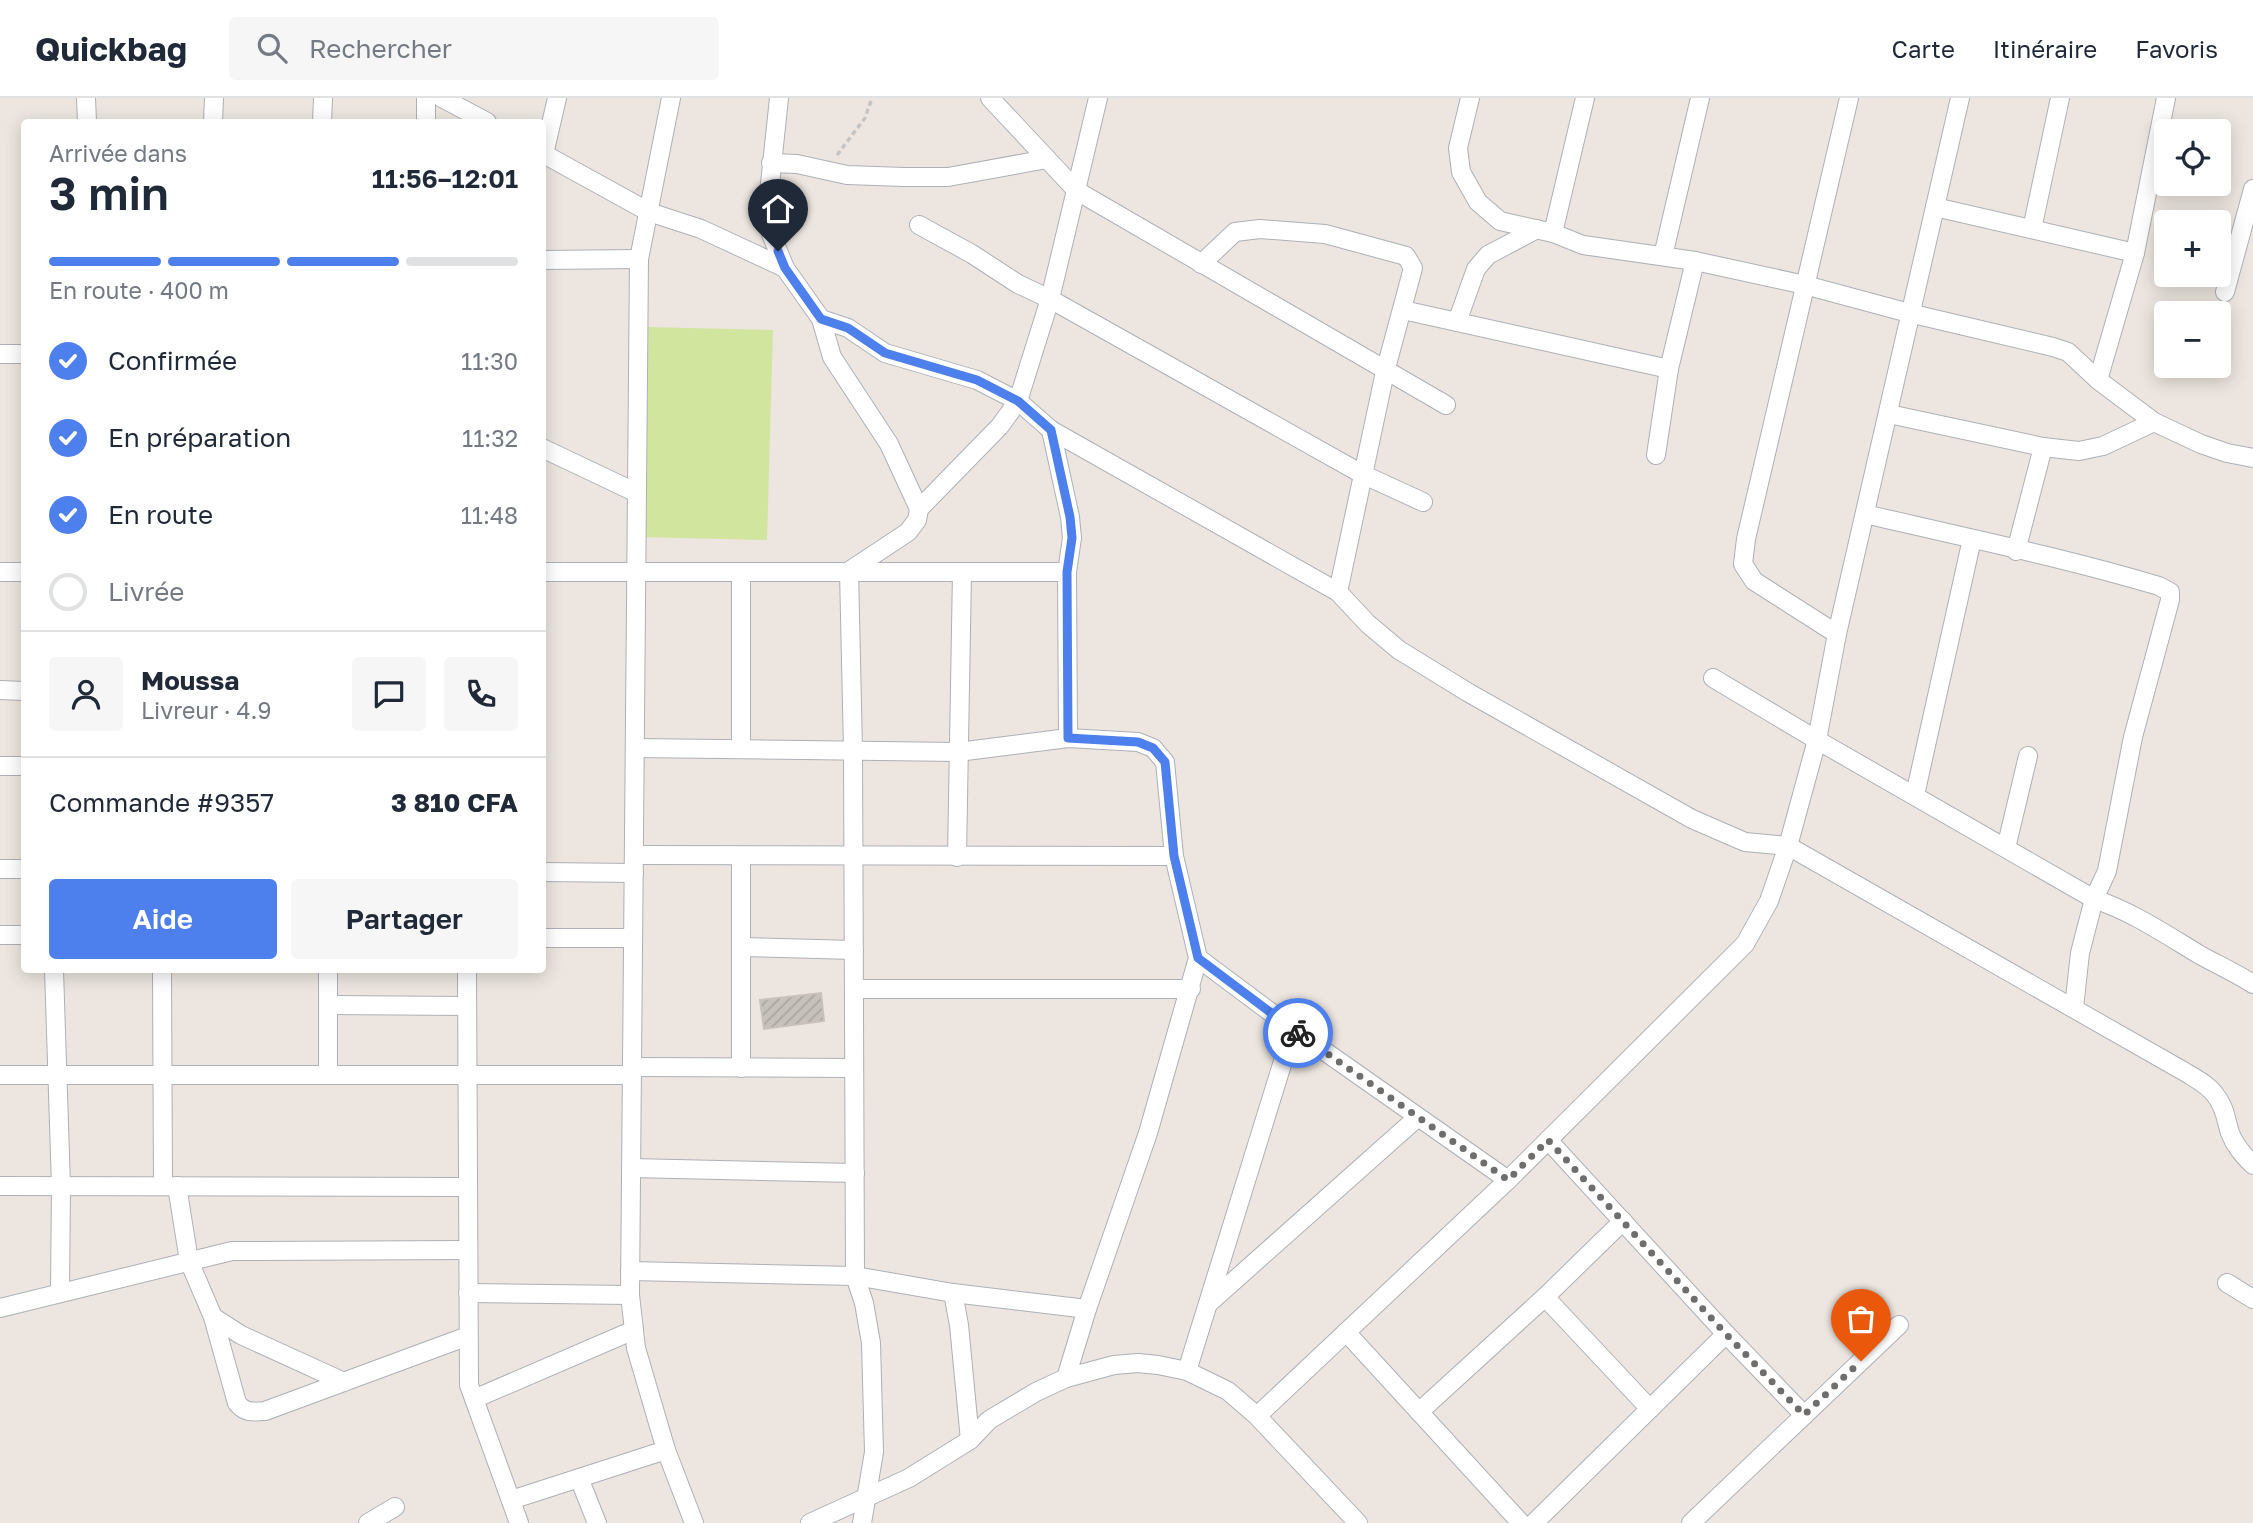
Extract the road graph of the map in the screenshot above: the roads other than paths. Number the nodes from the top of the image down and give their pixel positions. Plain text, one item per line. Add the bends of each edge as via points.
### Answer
1 (86, 98) edge
2 (214, 98) edge
3 (323, 98) edge
4 (426, 98) edge
5 (442, 98) edge
6 (557, 98) edge
7 (671, 98) edge
8 (779, 98) edge
9 (990, 98) edge
10 (1098, 98) edge
11 (1470, 98) edge
12 (1585, 98) edge
13 (1700, 98) edge
14 (1849, 98) edge
15 (1959, 98) edge
16 (2060, 98) edge
17 (2166, 98) edge
18 (87, 119) edge
19 (213, 119) edge
20 (323, 119) edge
21 (426, 119) edge
22 (480, 119) edge
23 (546, 142) edge
24 (546, 156) edge
25 (1047, 159) junction
26 (771, 163) junction
27 (2253, 189) edge
28 (1077, 191) junction
29 (1935, 207) junction
30 (649, 212) junction
31 (919, 225) dead end
32 (2032, 229) junction
33 (1545, 231) junction
34 (2135, 253) junction
35 (1663, 256) junction
36 (639, 259) junction
37 (546, 260) edge
38 (1695, 261) junction
39 (1201, 264) junction
40 (785, 268) junction
41 (1805, 285) junction
42 (2225, 292) dead end
43 (1050, 299) junction
44 (1403, 310) junction
45 (1909, 313) junction
46 (821, 319) junction
47 (1457, 322) junction
48 (0, 354) edge
49 (21, 354) edge
50 (1669, 369) junction
51 (1385, 372) junction
52 (2098, 380) junction
53 (1018, 401) junction
54 (1446, 405) dead end
55 (1889, 414) junction
56 (2154, 422) junction
57 (1051, 430) junction
58 (2043, 447) junction
59 (548, 454) edge
60 (1656, 455) dead end
61 (2253, 458) edge
62 (1362, 474) junction
63 (637, 493) junction
64 (1423, 502) dead end
65 (919, 509) junction
66 (1865, 514) junction
67 (1972, 539) junction
68 (2016, 551) junction
69 (849, 571) junction
70 (0, 572) edge
71 (21, 572) edge
72 (546, 572) edge
73 (636, 572) junction
74 (741, 572) junction
75 (962, 572) junction
76 (1067, 572) junction
77 (1338, 592) junction
78 (1838, 634) junction
79 (1713, 678) dead end
80 (0, 690) edge
81 (21, 691) edge
82 (1068, 738) junction
83 (1816, 740) junction
84 (635, 748) junction
85 (741, 749) junction
86 (853, 750) junction
87 (958, 752) junction
88 (2028, 756) dead end
89 (0, 766) edge
90 (21, 766) edge
91 (1915, 795) junction
92 (1788, 846) junction
93 (2006, 848) junction
94 (741, 856) junction
95 (1174, 856) junction
96 (854, 857) junction
97 (957, 858) junction
98 (634, 864) junction
99 (0, 869) edge
100 (21, 869) edge
101 (546, 872) edge
102 (2094, 899) junction
103 (0, 935) edge
104 (21, 935) edge
105 (546, 938) edge
106 (633, 938) junction
107 (741, 947) junction
108 (854, 950) junction
109 (1198, 958) junction
110 (54, 973) edge
111 (162, 973) edge
112 (328, 973) edge
113 (467, 973) edge
114 (2253, 984) edge
115 (854, 989) junction
116 (1191, 989) junction
117 (328, 1005) junction
118 (467, 1006) junction
119 (2074, 1008) junction
120 (1293, 1029) junction
121 (741, 1068) junction
122 (855, 1068) junction
123 (632, 1071) junction
124 (0, 1075) edge
125 (55, 1075) junction
126 (163, 1075) junction
127 (328, 1075) junction
128 (467, 1075) junction
129 (1418, 1117) junction
130 (1548, 1140) junction
131 (2253, 1165) edge
132 (631, 1168) junction
133 (855, 1173) junction
134 (1508, 1180) junction
135 (0, 1186) edge
136 (61, 1186) junction
137 (170, 1186) junction
138 (468, 1187) junction
139 (1623, 1221) junction
140 (468, 1250) junction
141 (189, 1261) junction
142 (630, 1271) junction
143 (855, 1276) junction
144 (2227, 1283) dead end
145 (60, 1293) junction
146 (468, 1293) junction
147 (953, 1293) junction
148 (630, 1295) junction
149 (1545, 1297) junction
150 (2253, 1299) edge
151 (1207, 1304) junction
152 (0, 1308) edge
153 (1087, 1309) junction
154 (213, 1317) junction
155 (1899, 1325) dead end
156 (634, 1330) junction
157 (1346, 1332) junction
158 (1726, 1334) junction
159 (468, 1336) junction
160 (1187, 1371) junction
161 (1066, 1378) junction
162 (344, 1382) junction
163 (474, 1399) junction
164 (1650, 1409) junction
165 (1419, 1412) junction
166 (1804, 1415) junction
167 (1257, 1416) junction
168 (970, 1440) junction
169 (666, 1450) junction
170 (579, 1478) junction
171 (866, 1499) junction
172 (510, 1500) junction
173 (395, 1507) dead end
174 (368, 1523) edge
175 (519, 1523) edge
176 (597, 1523) edge
177 (694, 1523) edge
178 (810, 1523) edge
179 (862, 1523) edge
180 (1358, 1523) edge
181 (1521, 1523) edge
182 (1534, 1523) edge
183 (1691, 1523) edge

1 - 18 street
2 - 19 street
3 - 20 street
4 - 21 street
5 - 22 street
6 - 23 street
7 - 30 street
8 - 26 street
9 - 25 street
10 - 28 street
11 - 33 street via 1458,148 1461,172 1478,202 1500,221
12 - 33 street
13 - 35 street
14 - 41 street
15 - 29 street
16 - 32 street
17 - 34 street
24 - 30 street
25 - 26 street via 948,177 846,175
25 - 28 street
26 - 40 street via 771,234
27 - 42 street
28 - 39 street
28 - 43 street
29 - 32 street
29 - 45 street
30 - 36 street
30 - 40 street via 701,229
31 - 43 street
32 - 34 street
33 - 35 street via 1583,245
33 - 47 street via 1489,255 1476,269
34 - 52 street
35 - 38 street
36 - 37 street
36 - 63 street
38 - 41 street
38 - 50 street
39 - 44 street via 1236,232 1260,229 1325,234 1406,256 1413,268
39 - 51 street
40 - 46 street
41 - 45 street
41 - 78 street via 1743,564 1754,581
43 - 53 street
43 - 62 street
44 - 47 street
44 - 51 street
45 - 52 street via 2068,352
45 - 55 street
46 - 53 street via 848,328 885,353 977,380
46 - 65 street via 832,357 889,444
47 - 50 street
48 - 49 street
50 - 60 street
51 - 54 street
51 - 62 street
52 - 56 street
53 - 57 street
53 - 65 street via 1000,426
55 - 58 street
55 - 66 street
56 - 58 street via 2103,446 2079,451
56 - 61 street via 2201,444
57 - 76 street via 1070,517
57 - 77 street
58 - 68 street
59 - 63 street
62 - 64 street
62 - 77 street
63 - 73 street
65 - 69 street via 908,532
66 - 67 street
66 - 78 street
67 - 68 street
67 - 91 street
68 - 102 street via 2078,562 2170,592 2133,737 2107,871
69 - 74 street
69 - 75 street
69 - 86 street
70 - 71 street
72 - 73 street
73 - 74 street
73 - 84 street
74 - 85 street
75 - 76 street
75 - 87 street
76 - 82 street
77 - 92 street via 1399,650 1692,819 1745,842
78 - 83 street
79 - 83 street
80 - 81 street
82 - 87 street
82 - 95 street via 1138,742 1153,748 1165,762
83 - 91 street
83 - 92 street
84 - 85 street
84 - 98 street
85 - 86 street
86 - 87 street
86 - 96 street
87 - 97 street
88 - 93 street
89 - 90 street
91 - 93 street
92 - 119 street
92 - 130 street via 1769,901 1745,944
93 - 102 street
94 - 96 street
94 - 98 street
94 - 107 street
95 - 97 street
95 - 109 street
96 - 97 street
96 - 108 street
98 - 101 street
98 - 106 street
99 - 100 street
102 - 114 street via 2158,927
102 - 119 street via 2080,953
103 - 104 street
105 - 106 street
106 - 123 street
107 - 108 street
107 - 121 street
108 - 115 street
109 - 116 street
109 - 120 street
110 - 125 street
111 - 126 street
112 - 117 street
113 - 118 street
115 - 116 street
115 - 122 street
116 - 153 street via 1148,1133
117 - 118 street
117 - 127 street
118 - 128 street
119 - 131 street via 2216,1094 2238,1150
120 - 129 street
120 - 151 street
121 - 122 street
121 - 123 street
122 - 133 street
123 - 128 street
123 - 132 street
124 - 125 street
125 - 126 street
125 - 136 street
126 - 127 street
126 - 137 street
127 - 128 street
128 - 138 street
129 - 134 street
129 - 151 street
130 - 134 street
130 - 139 street
132 - 133 street
132 - 142 street
133 - 143 street
134 - 157 street
135 - 136 street
136 - 137 street
136 - 145 street
137 - 138 street
137 - 141 street
138 - 140 street
139 - 149 street
139 - 158 street
140 - 141 street via 232,1251
140 - 146 street
141 - 145 street
141 - 154 street
142 - 143 street
142 - 148 street
143 - 147 street
143 - 171 street via 871,1343 874,1452
144 - 150 street
145 - 152 street
146 - 148 street
146 - 159 street
147 - 153 street
147 - 168 street
148 - 156 street
149 - 164 street
149 - 165 street
151 - 160 street
153 - 161 street
154 - 162 street via 241,1335
154 - 162 street via 237,1403 243,1410 265,1411
155 - 166 street
156 - 163 street
156 - 169 street
157 - 165 street
157 - 167 street
158 - 164 street
158 - 166 street
159 - 162 street
159 - 163 street via 469,1384
160 - 161 street via 1138,1363
160 - 167 street via 1227,1391
161 - 168 street via 1012,1405
163 - 172 street
164 - 182 street
165 - 181 street
166 - 183 street
167 - 180 street
168 - 171 street
169 - 170 street
169 - 177 street
170 - 172 street
170 - 176 street
171 - 178 street
171 - 179 street
172 - 175 street
173 - 174 street

